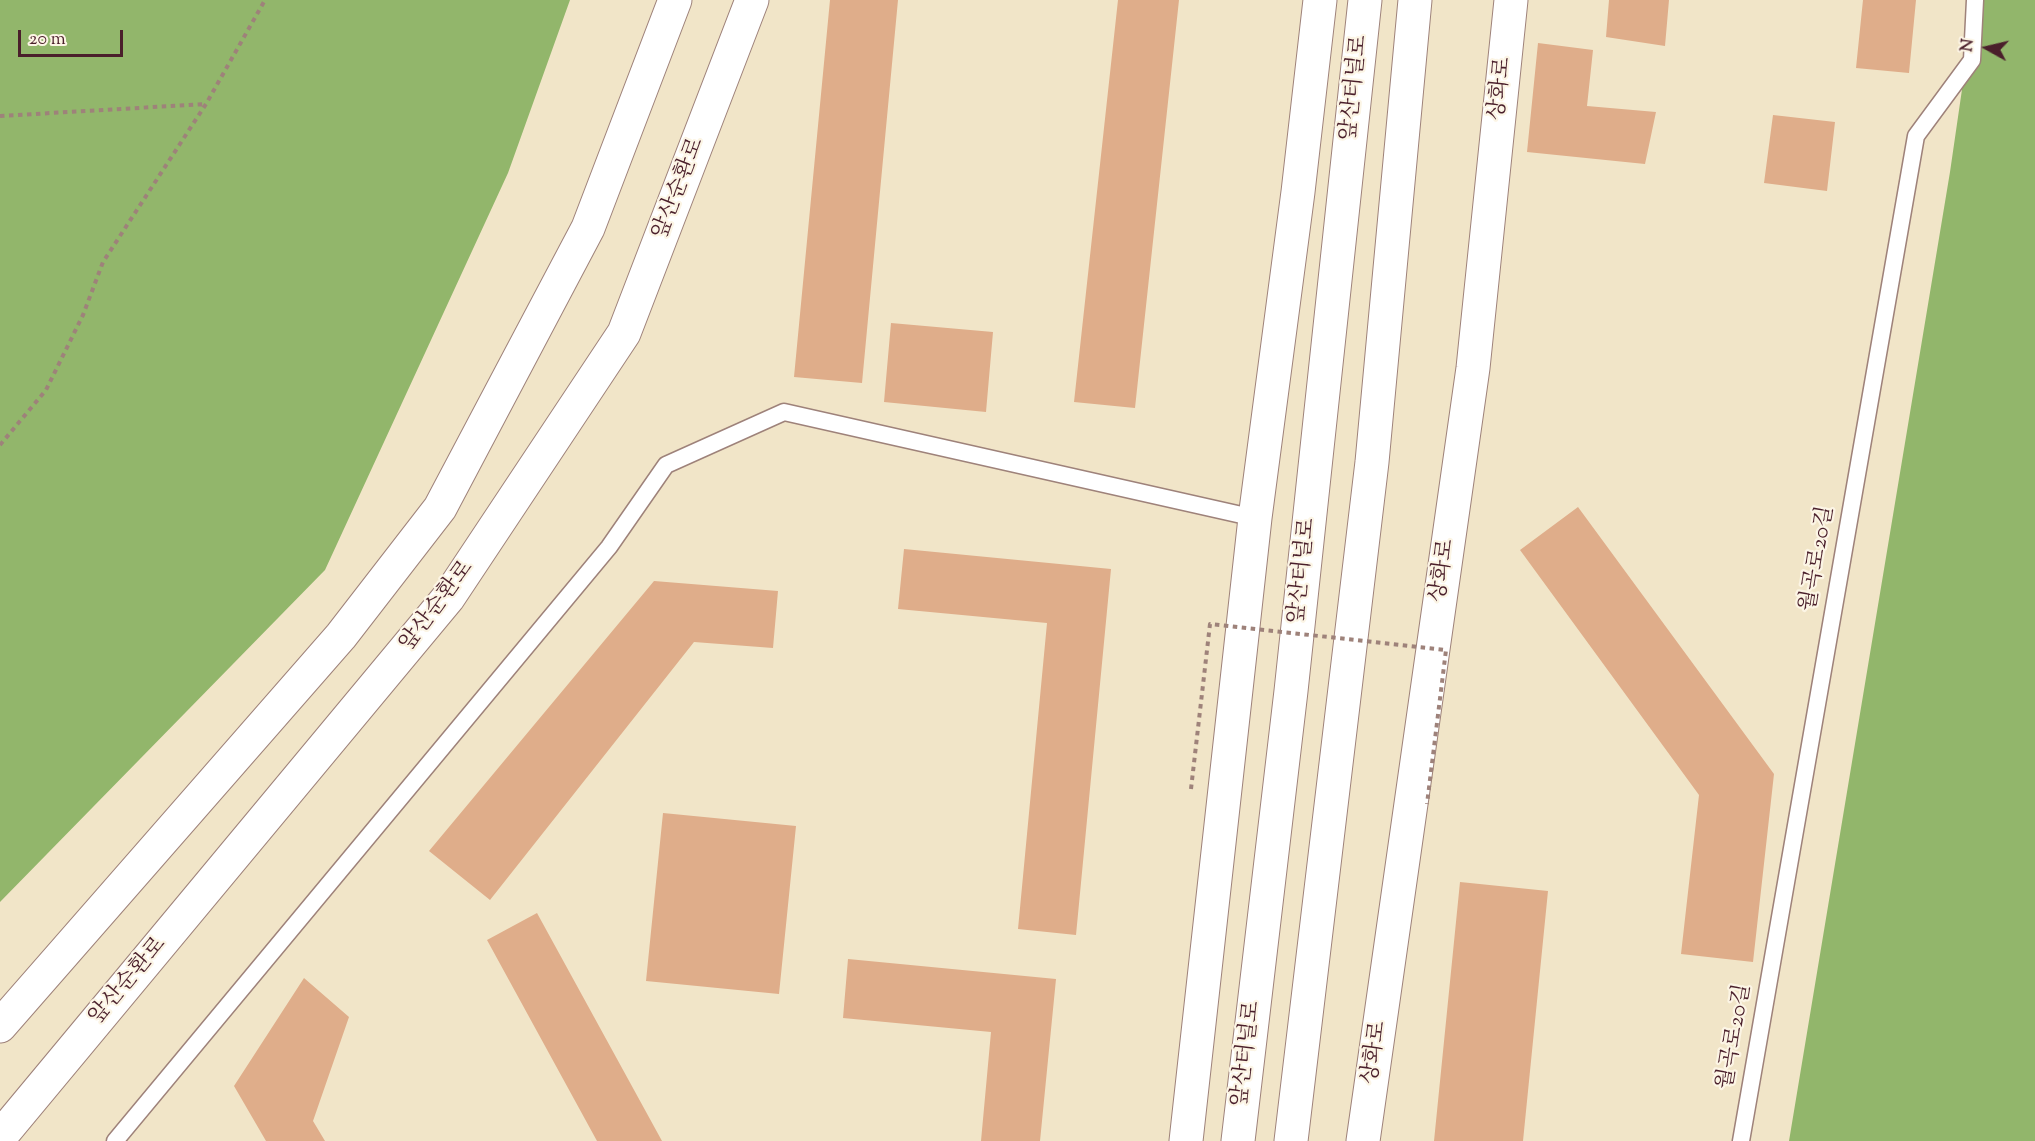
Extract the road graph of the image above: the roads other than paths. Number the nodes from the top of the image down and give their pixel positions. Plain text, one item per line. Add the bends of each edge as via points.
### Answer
1 (675, 0) edge
2 (752, 0) edge
3 (1320, 0) edge
4 (1365, 0) edge
5 (1415, 0) edge
6 (1511, 0) edge
7 (1975, 0) edge
8 (1255, 518) junction
9 (0, 1026) edge
10 (0, 1137) edge
11 (115, 1141) edge
12 (1186, 1141) edge
13 (1238, 1141) edge
14 (1291, 1141) edge
15 (1363, 1141) edge
16 (1741, 1141) edge

1 - 9 main road via 588,228 440,508 341,636
2 - 10 main road, 앞산순환로 via 624,333 455,589
3 - 8 main road
4 - 13 main road, 앞산터널로
5 - 14 main road via 1372,462
6 - 15 main road, 상화로 via 1473,368
7 - 16 lane, 월곡로20길 via 1972,60 1916,136
8 - 11 lane via 784,412 666,465 609,547
8 - 12 main road

